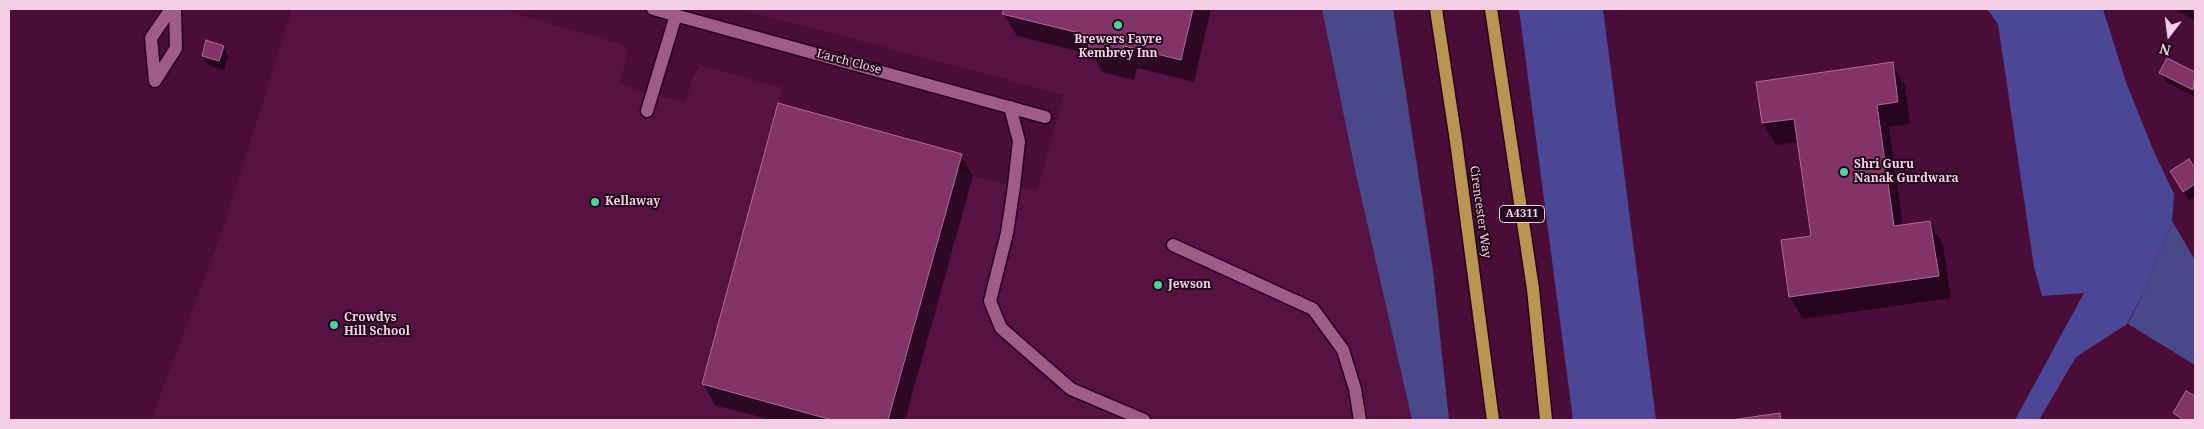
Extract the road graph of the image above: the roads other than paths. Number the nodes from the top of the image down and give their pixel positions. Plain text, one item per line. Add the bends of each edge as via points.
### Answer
1 (171, 9) edge
2 (175, 9) edge
3 (653, 9) edge
4 (1436, 9) edge
5 (1491, 9) edge
6 (676, 15) junction
7 (1010, 107) junction
8 (647, 111) dead end
9 (1046, 117) dead end
10 (1173, 245) dead end
11 (1144, 420) edge
12 (1360, 420) edge
13 (1493, 420) edge
14 (1546, 420) edge

1 - 2 street via 151,38 154,81 176,48
3 - 6 street, Larch Close
4 - 13 main road, Cirencester Way
5 - 14 main road, A4311 via 1533,288
6 - 7 street, Larch Close
6 - 8 street
7 - 9 street, Larch Close
7 - 11 street via 1019,141 1007,233 990,301 1001,328 1071,389
10 - 12 street via 1313,309 1343,350

